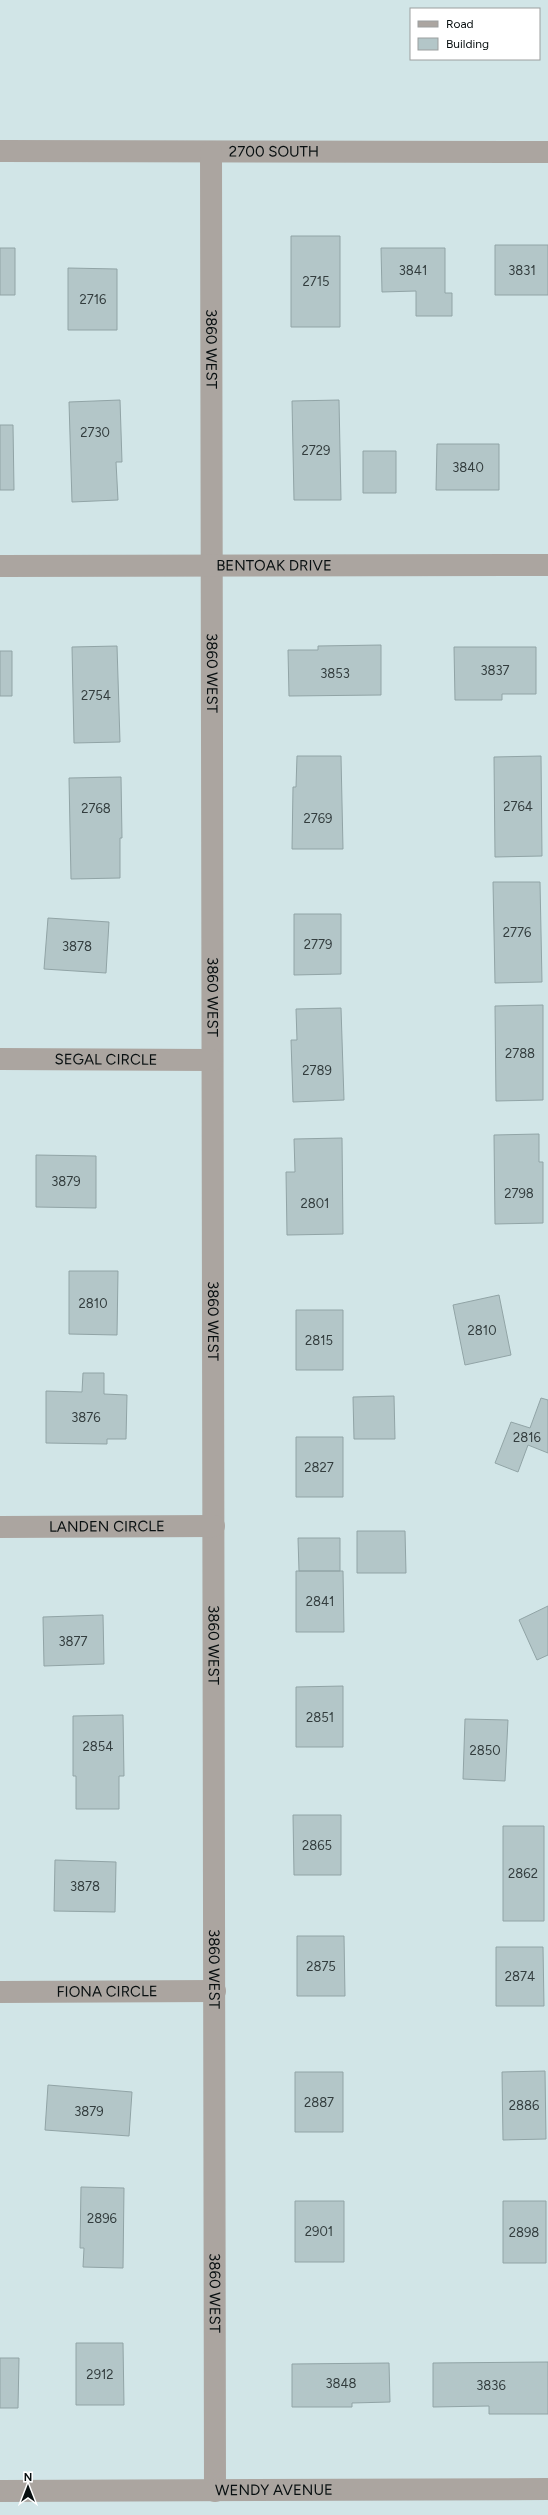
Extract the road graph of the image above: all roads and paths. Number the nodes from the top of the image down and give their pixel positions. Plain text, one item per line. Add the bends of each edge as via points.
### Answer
1 (0, 151) edge
2 (210, 152) junction
3 (548, 152) edge
4 (548, 564) edge
5 (0, 566) edge
6 (211, 566) junction
7 (0, 1059) edge
8 (212, 1060) junction
9 (214, 1526) junction
10 (0, 1527) edge
11 (214, 1991) junction
12 (0, 1992) edge
13 (548, 2489) edge
14 (215, 2490) junction
15 (0, 2491) edge

1 - 2 street, 2700 SOUTH
2 - 3 street, 2700 SOUTH
2 - 6 street, 3860 WEST
4 - 6 street, BENTOAK DRIVE
5 - 6 street, BENTOAK DRIVE
6 - 8 street, 3860 WEST
7 - 8 street, SEGAL CIRCLE
8 - 9 street, 3860 WEST
9 - 10 street, LANDEN CIRCLE
9 - 11 street, 3860 WEST
11 - 12 street, FIONA CIRCLE
11 - 14 street, 3860 WEST
13 - 14 street, WENDY AVENUE
14 - 15 street, WENDY AVENUE

